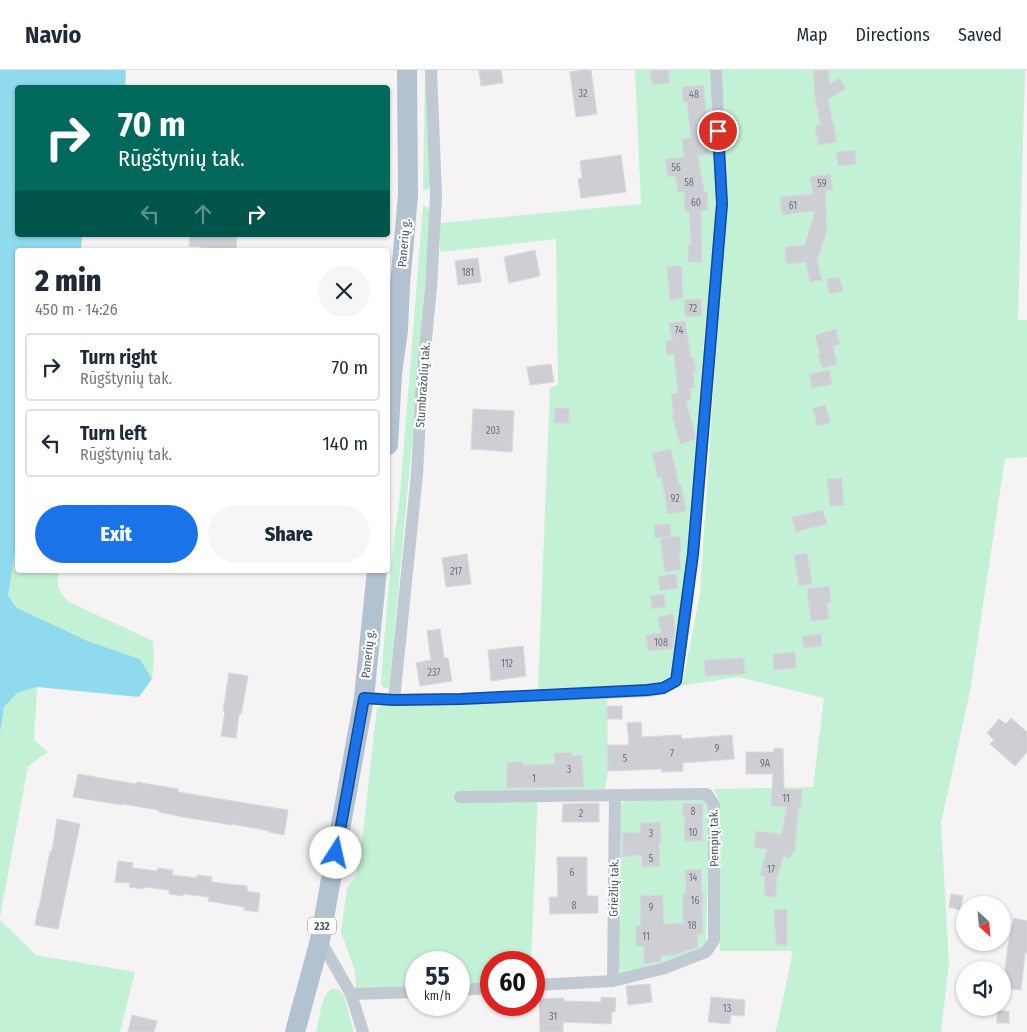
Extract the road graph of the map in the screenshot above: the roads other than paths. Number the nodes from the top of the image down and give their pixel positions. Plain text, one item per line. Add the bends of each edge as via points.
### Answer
1 (407, 70) edge
2 (431, 70) edge
3 (716, 70) edge
4 (390, 410) edge
5 (377, 573) edge
6 (364, 698) junction
7 (394, 700) junction
8 (615, 795) junction
9 (460, 797) dead end
10 (320, 940) junction
11 (613, 981) junction
12 (545, 984) edge
13 (405, 992) edge
14 (351, 994) junction
15 (295, 1032) edge
16 (363, 1032) edge

1 - 4 main road, Panerių g. via 408,195
2 - 7 street, Stumbražolių tak. via 436,196 432,279
3 - 7 street via 722,204 693,554 676,681 663,688 647,690
5 - 6 main road, Panerių g. / 232
6 - 7 street
6 - 10 main road, Panerių g. / 232
8 - 9 street, Pempių tak.
8 - 11 street, Griežlių tak.
8 - 11 street, Pempių tak. via 707,794 714,806 714,940 706,952 665,968
10 - 14 street
10 - 15 main road, Panerių g. / 232
11 - 12 street, Pempių tak.
13 - 14 street
14 - 16 street

